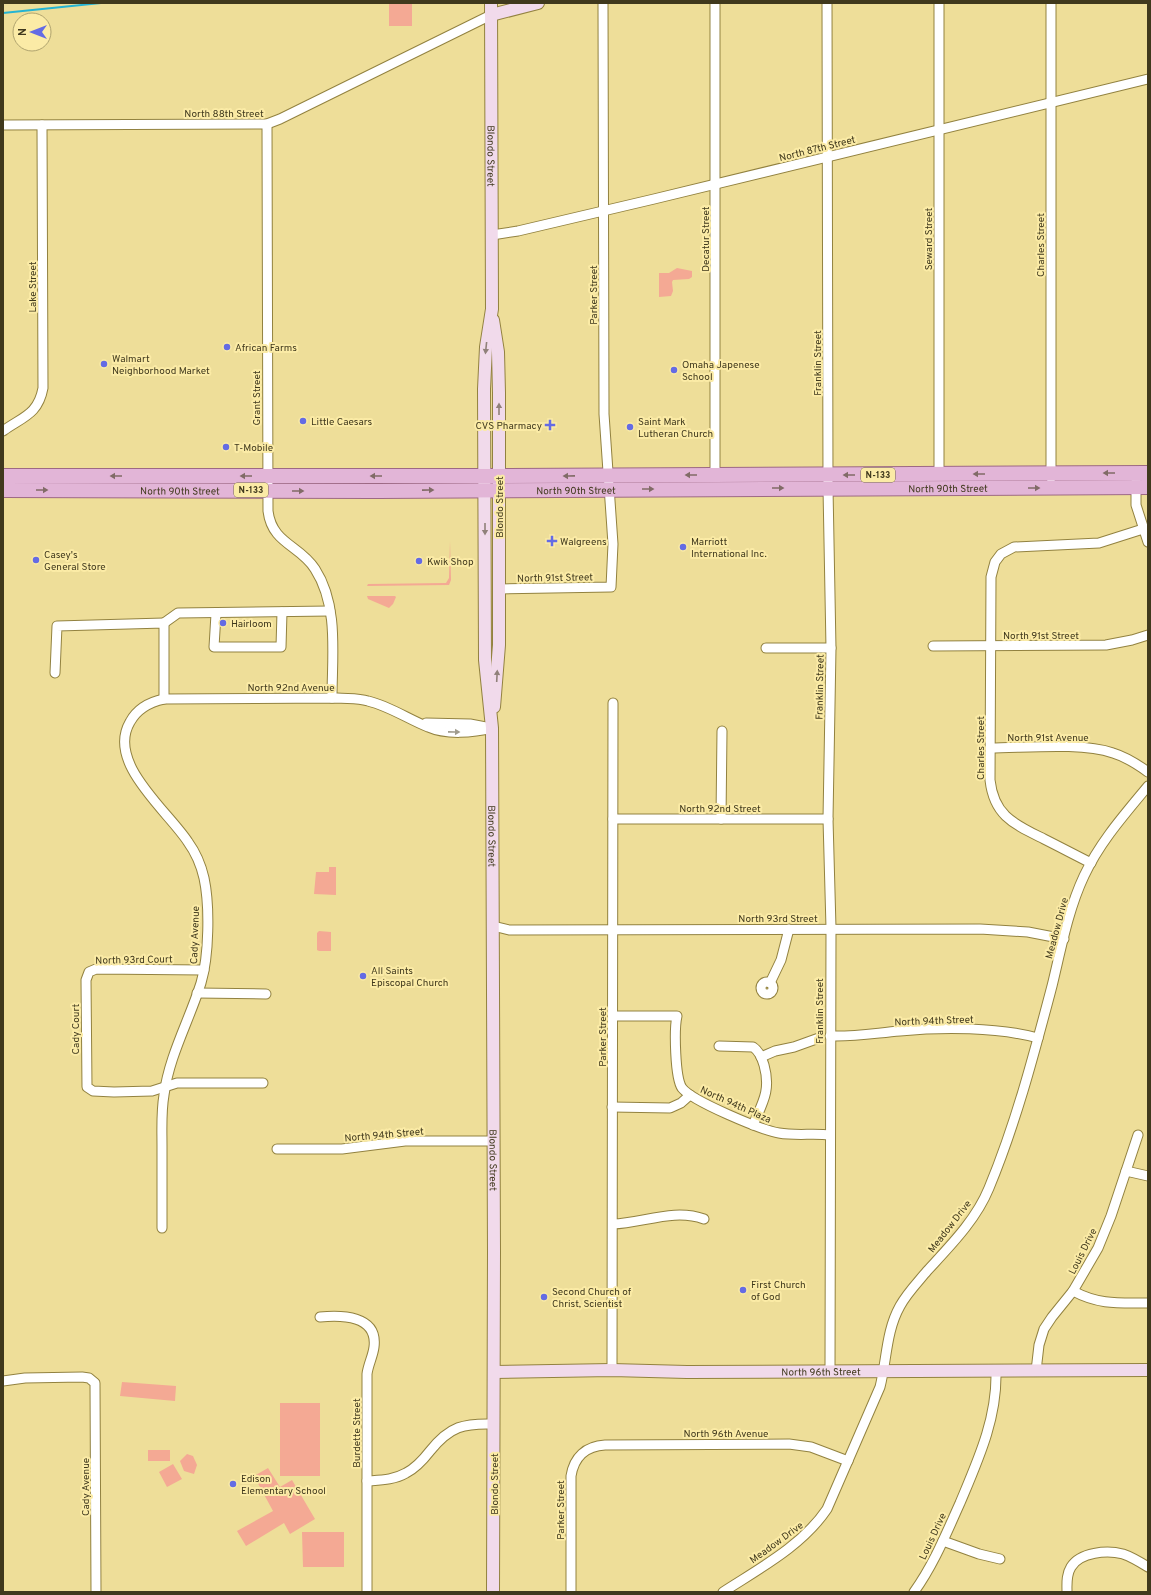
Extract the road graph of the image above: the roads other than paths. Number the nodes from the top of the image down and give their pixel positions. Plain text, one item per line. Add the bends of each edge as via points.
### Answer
1 (538, 3) edge
2 (603, 3) edge
3 (716, 3) edge
4 (827, 3) edge
5 (939, 3) edge
6 (1051, 3) edge
7 (491, 9) edge
8 (1148, 78) edge
9 (1050, 102) junction
10 (267, 124) junction
11 (3, 125) edge
12 (42, 125) junction
13 (939, 129) junction
14 (828, 156) junction
15 (716, 183) junction
16 (604, 210) junction
17 (492, 236) junction
18 (3, 431) edge
19 (1051, 473) junction
20 (939, 474) junction
21 (715, 475) junction
22 (3, 476) edge
23 (267, 476) junction
24 (1142, 480) edge
25 (828, 481) junction
26 (608, 482) junction
27 (492, 483) junction
28 (1051, 488) junction
29 (3, 490) edge
30 (267, 490) junction
31 (1144, 529) junction
32 (1148, 542) edge
33 (611, 587) joint
34 (499, 589) junction
35 (330, 611) junction
36 (282, 612) junction
37 (216, 614) junction
38 (164, 623) junction
39 (1148, 635) edge
40 (933, 646) dead end
41 (991, 646) junction
42 (766, 648) dead end
43 (831, 648) junction
44 (55, 673) dead end
45 (332, 698) junction
46 (161, 700) junction
47 (613, 703) dead end
48 (492, 728) junction
49 (722, 731) dead end
50 (990, 748) junction
51 (1148, 772) edge
52 (1148, 786) edge
53 (613, 819) junction
54 (721, 819) junction
55 (828, 819) junction
56 (1091, 863) junction
57 (493, 926) junction
58 (831, 928) junction
59 (612, 929) junction
60 (789, 929) junction
61 (1064, 939) junction
62 (204, 970) junction
63 (89, 972) joint
64 (770, 983) dead end
65 (197, 993) junction
66 (266, 994) dead end
67 (613, 1016) junction
68 (830, 1036) junction
69 (819, 1038) dead end
70 (1038, 1038) junction
71 (719, 1046) dead end
72 (761, 1057) junction
73 (263, 1083) dead end
74 (165, 1087) junction
75 (690, 1095) junction
76 (612, 1107) junction
77 (753, 1125) junction
78 (830, 1134) junction
79 (1138, 1135) dead end
80 (493, 1141) junction
81 (277, 1149) dead end
82 (1126, 1171) junction
83 (1148, 1176) edge
84 (704, 1219) dead end
85 (613, 1224) junction
86 (162, 1228) dead end
87 (1073, 1291) junction
88 (1148, 1303) edge
89 (320, 1317) dead end
90 (612, 1370) junction
91 (1148, 1370) edge
92 (884, 1371) junction
93 (1036, 1371) junction
94 (494, 1372) junction
95 (830, 1372) junction
96 (996, 1372) junction
97 (3, 1381) edge
98 (494, 1424) junction
99 (601, 1445) joint
100 (848, 1461) junction
101 (367, 1481) junction
102 (943, 1541) junction
103 (1000, 1559) dead end
104 (1148, 1567) edge
105 (96, 1592) edge
106 (367, 1592) edge
107 (493, 1592) edge
108 (571, 1592) edge
109 (723, 1592) edge
110 (914, 1592) edge
111 (1067, 1592) edge

1 - 7 main road
2 - 16 street, Parker Street
3 - 15 street, Decatur Street
4 - 14 street, Franklin Street
5 - 13 street, Seward Street
6 - 9 street, Charles Street
7 - 10 street, North 88th Street
7 - 17 main road, Blondo Street
8 - 9 street, North 87th Street
9 - 13 street, North 87th Street
9 - 19 street, Charles Street
10 - 12 street, North 88th Street
10 - 23 street, Grant Street
11 - 12 street, North 88th Street
12 - 18 street, Lake Street via 43,388 32,411 23,420
13 - 14 street, North 87th Street
13 - 20 street, Seward Street
14 - 15 street, North 87th Street
14 - 25 street, Franklin Street
15 - 16 street, North 87th Street
15 - 21 street, Decatur Street
16 - 17 street, North 87th Street
16 - 26 street, Parker Street via 604,414
17 - 27 main road, Blondo Street via 492,310 498,358
19 -> 20 main road, North 90th Street / N-133
24 -> 19 main road, North 90th Street / N-133
19 - 28 street, Charles Street
20 -> 25 main road, North 90th Street / N-133
21 - 25 main road, North 90th Street / N-133
21 -> 26 main road, North 90th Street / N-133
23 -> 22 main road, North 90th Street / N-133
27 -> 23 main road, North 90th Street / N-133
23 - 30 street, Grant Street
24 - 28 main road, North 90th Street / N-133
24 - 31 street via 1136,505
26 -> 25 main road, North 90th Street / N-133
25 -> 28 main road, North 90th Street / N-133
25 - 43 street, Franklin Street
26 - 27 main road, North 90th Street / N-133
26 - 33 street, Parker Street via 613,544
30 -> 27 main road, North 90th Street / N-133
27 - 34 main road, Blondo Street
27 -> 48 main road, Blondo Street via 485,660
29 -> 30 main road, North 90th Street / N-133
30 - 35 street, Grant Street via 273,528 281,539 315,568
31 - 32 street
31 - 41 street, Charles Street via 1099,543 1020,545 1001,554 991,579
33 - 34 street, North 91st Street
48 -> 34 main road, Blondo Street via 498,652
35 - 36 street
35 - 45 street, Grant Street
36 - 37 street
36 - 37 street via 282,647 214,647
37 - 38 street via 178,613
38 - 44 street via 57,626
38 - 46 street
39 - 41 street, North 91st Street via 1106,645
40 - 41 street, North 91st Street
41 - 50 street, Charles Street
42 - 43 street
43 - 55 street, Franklin Street
45 - 46 street, North 92nd Avenue
45 - 48 street, North 92nd Avenue via 368,701 418,723 470,724
46 - 62 street, Cady Avenue via 144,707 132,718 124,738 125,753 135,774 188,841 200,863 206,894
47 - 53 street, Parker Street
48 - 57 main road, Blondo Street
49 - 54 street
50 - 51 street, North 91st Avenue via 1100,750 1127,758
50 - 56 street, Charles Street via 991,790 996,804 1006,817 1018,826
52 - 56 street, Meadow Drive via 1110,832
53 - 54 street, North 92nd Street
53 - 59 street, Parker Street
54 - 55 street, North 92nd Street
55 - 58 street, Franklin Street
56 - 61 street, Meadow Drive via 1076,896
57 - 59 street, North 93rd Street via 509,930
57 - 80 main road, Blondo Street
58 - 60 street, North 93rd Street
58 - 61 street, North 93rd Street via 1002,929
58 - 68 street, Franklin Street
59 - 60 street, North 93rd Street
59 - 67 street, Parker Street
60 - 64 street via 781,960
61 - 70 street, Meadow Drive
62 - 63 street, North 93rd Court
62 - 65 street, Cady Avenue
63 - 74 street, Cady Court via 86,980 87,1087 93,1092 152,1091
65 - 66 street
65 - 74 street, Cady Avenue
67 - 75 street via 677,1016 678,1078 683,1090
67 - 76 street, Parker Street
68 - 70 street, North 94th Street via 862,1037 915,1030 982,1030 1010,1031
68 - 78 street, Franklin Street
69 - 72 street
70 - 92 street, Meadow Drive via 1021,1097 988,1190 965,1227 901,1304 890,1331
71 - 72 street via 753,1047
72 - 77 street via 768,1087
73 - 74 street via 177,1083
74 - 86 street, Cady Avenue via 162,1119
75 - 76 street, North 94th Plaza via 670,1108
75 - 77 street, North 94th Plaza
76 - 85 street, Parker Street
77 - 78 street, North 94th Plaza via 778,1133
78 - 95 street, Franklin Street
79 - 82 street, Louis Drive
80 - 81 street, North 94th Street via 404,1141 342,1148
80 - 94 main road, Blondo Street
82 - 83 street
82 - 87 street, Louis Drive via 1098,1248
84 - 85 street via 679,1214
85 - 90 street, Parker Street
87 - 88 street via 1102,1303
87 - 93 street, Louis Drive via 1044,1329
89 - 101 street, Burdette Street via 357,1319 367,1325 373,1335 374,1348 367,1374
90 - 94 main road, North 96th Street
90 - 95 main road, North 96th Street
91 - 93 main road, North 96th Street
92 - 95 main road, North 96th Street
92 - 96 main road, North 96th Street
92 - 100 street, Meadow Drive via 880,1387
93 - 96 main road, North 96th Street
94 - 98 main road, Blondo Street
96 - 102 street, Louis Drive via 994,1407 987,1436
97 - 105 street, Cady Avenue via 82,1377 89,1378 95,1383
98 - 101 street via 468,1424 456,1428 441,1438 420,1462 405,1474 390,1479
98 - 107 main road, Blondo Street
99 - 100 street, North 96th Avenue via 788,1444 811,1447
99 - 108 street, Parker Street via 586,1450 572,1468
100 - 109 street, Meadow Drive via 827,1509 808,1533
101 - 106 street, Burdette Street
102 - 103 street
102 - 110 street, Louis Drive
104 - 111 street via 1123,1554 1108,1552 1088,1555 1070,1568

